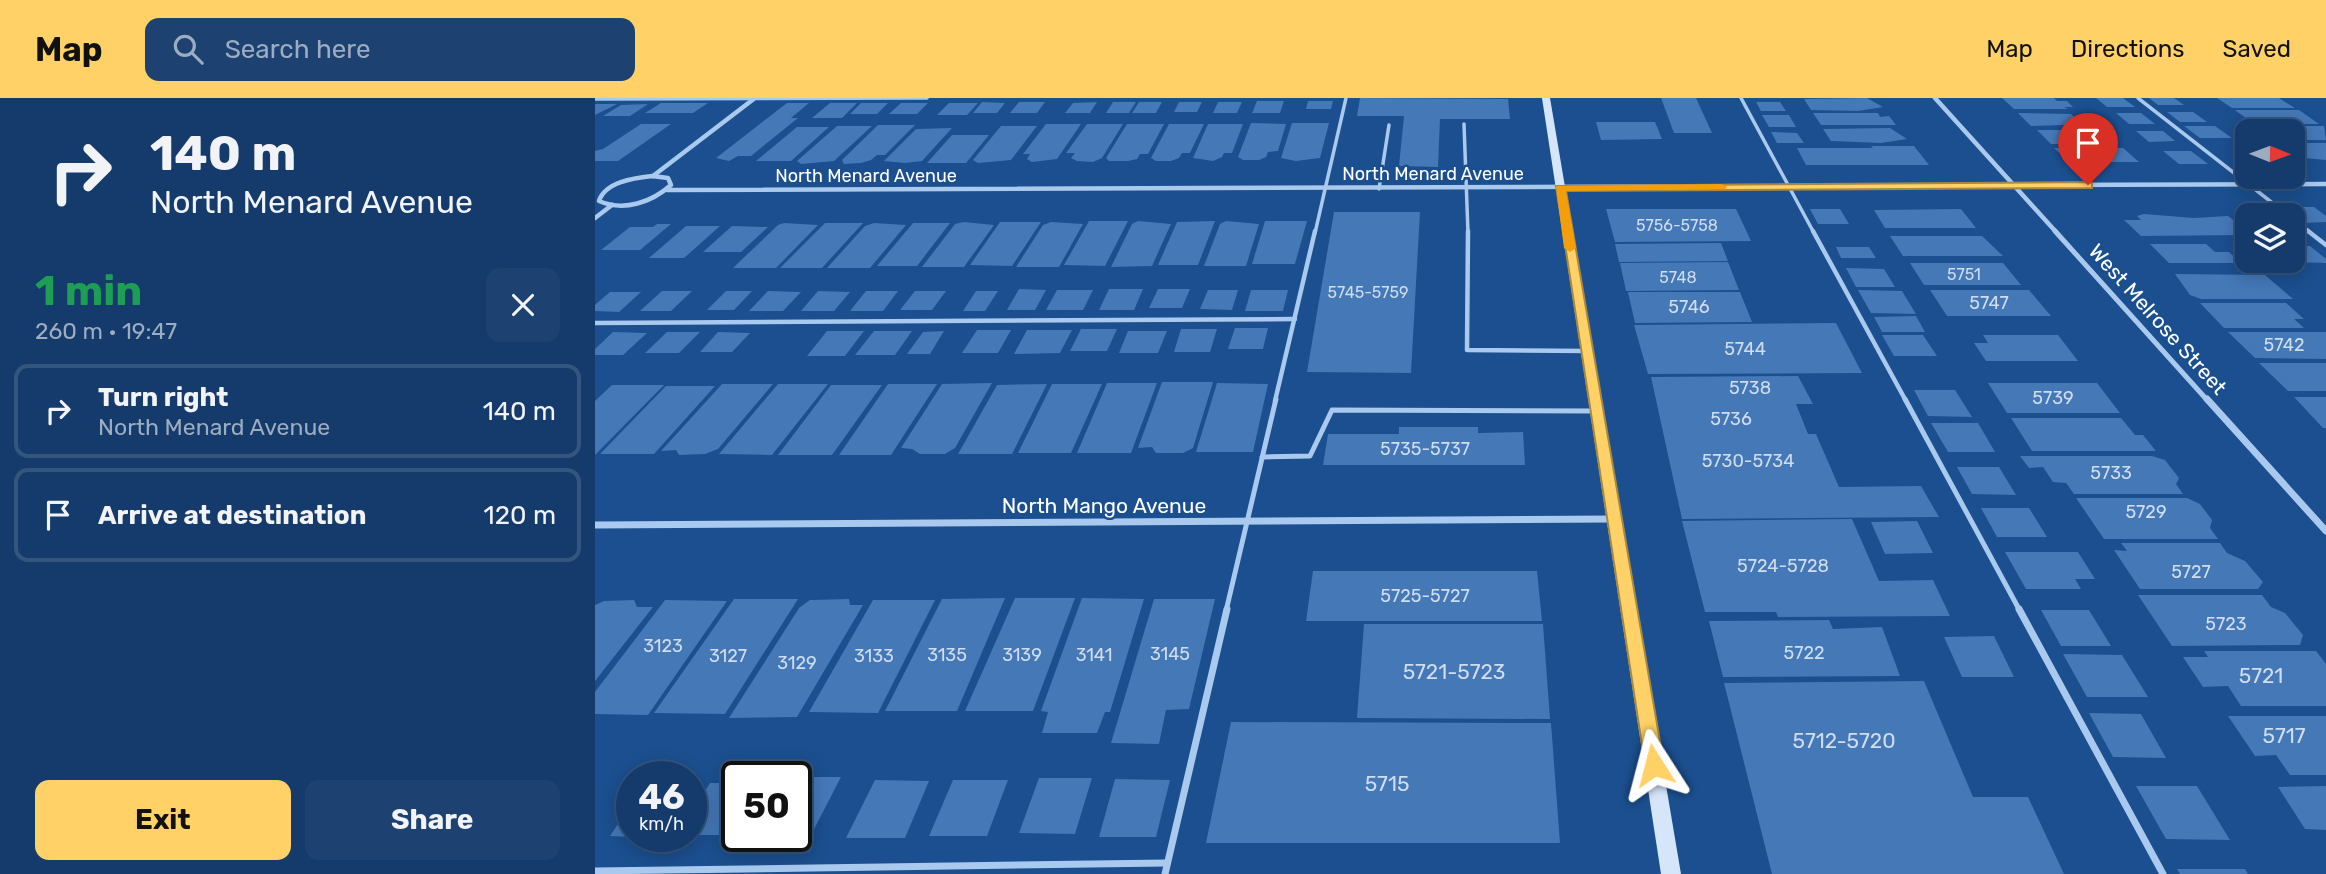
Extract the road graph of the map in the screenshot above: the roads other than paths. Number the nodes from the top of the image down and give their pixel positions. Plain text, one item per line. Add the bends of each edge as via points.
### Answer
1 (755, 98) edge
2 (927, 98) edge
3 (1346, 98) edge
4 (1546, 98) edge
5 (1741, 98) edge
6 (1935, 98) edge
7 (2138, 98) edge
8 (595, 99) edge
9 (1464, 124) dead end
10 (1389, 125) dead end
11 (2235, 174) edge
12 (652, 176) junction
13 (2305, 184) edge
14 (2326, 184) edge
15 (2235, 185) edge
16 (2015, 186) junction
17 (1788, 187) junction
18 (1379, 188) junction
19 (1468, 188) junction
20 (1560, 188) junction
21 (1325, 189) junction
22 (2254, 189) edge
23 (595, 190) edge
24 (605, 190) junction
25 (667, 190) junction
26 (2272, 203) edge
27 (612, 205) junction
28 (595, 218) edge
29 (2305, 228) edge
30 (2326, 245) edge
31 (1295, 319) junction
32 (595, 323) edge
33 (1587, 351) junction
34 (1596, 411) junction
35 (1262, 457) junction
36 (1614, 519) junction
37 (1247, 521) junction
38 (595, 525) edge
39 (2326, 531) edge
40 (1167, 863) junction
41 (595, 871) edge
42 (1165, 874) edge
43 (1671, 874) edge
44 (2163, 874) edge

1 - 2 lane
1 - 8 lane
1 - 12 street
3 - 21 lane
4 - 20 main road
5 - 17 lane
6 - 16 street, West Melrose Street
7 - 11 lane
9 - 19 lane
10 - 18 lane
12 - 24 street
12 - 25 street via 671,181
13 - 14 street, North Menard Avenue
15 - 16 street, North Menard Avenue
16 - 17 street, North Menard Avenue
16 - 39 street, West Melrose Street
17 - 20 street, North Menard Avenue
17 - 44 lane
18 - 19 street, North Menard Avenue
18 - 21 street, North Menard Avenue
19 - 20 street, North Menard Avenue
19 - 33 lane via 1467,350
20 - 33 main road
21 - 25 street, North Menard Avenue
21 - 31 lane
22 - 26 lane
23 - 24 street
24 - 27 street via 599,201
25 - 27 street via 648,200
27 - 28 street
29 - 30 lane
31 - 32 lane
31 - 35 lane
33 - 34 main road
34 - 35 lane via 1332,410 1310,456
34 - 36 main road
35 - 37 lane
36 - 37 street, North Mango Avenue
36 - 43 main road
37 - 38 street, North Mango Avenue
37 - 40 lane
40 - 41 lane
40 - 42 lane

